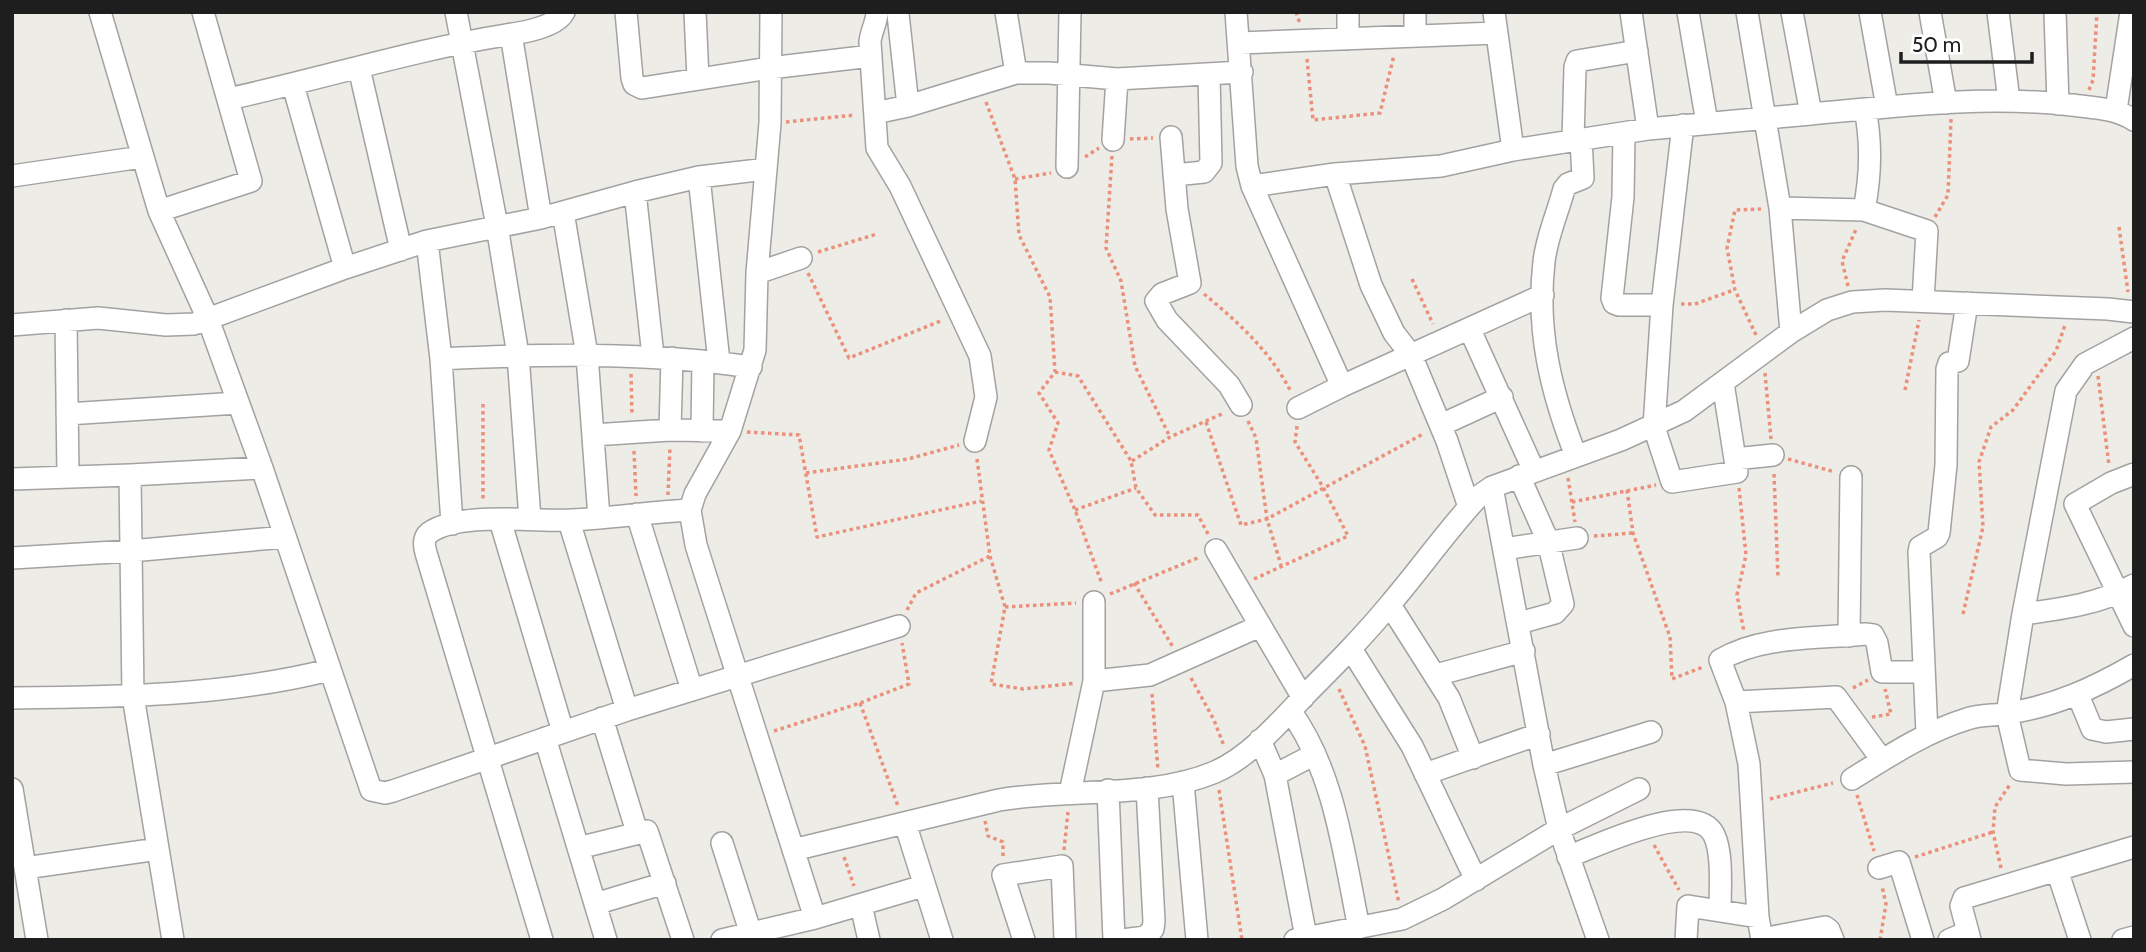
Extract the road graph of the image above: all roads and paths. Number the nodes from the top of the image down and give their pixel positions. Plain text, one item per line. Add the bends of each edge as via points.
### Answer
1 (100, 12) edge
2 (203, 12) edge
3 (456, 12) edge
4 (564, 12) edge
5 (626, 12) edge
6 (695, 12) edge
7 (771, 12) edge
8 (1006, 12) edge
9 (1070, 12) edge
10 (1236, 12) edge
11 (1348, 12) edge
12 (1415, 12) edge
13 (1631, 12) edge
14 (1688, 12) edge
15 (1747, 12) edge
16 (1792, 12) edge
17 (1870, 12) edge
18 (1930, 12) edge
19 (1998, 12) edge
20 (2055, 12) edge
21 (2097, 12) edge
22 (2131, 12) edge
23 (890, 14) edge
24 (1495, 23) edge
25 (516, 26) edge
26 (1406, 36) junction
27 (1348, 39) junction
28 (1305, 40) junction
29 (462, 42) junction
30 (1239, 43) junction
31 (1637, 51) junction
32 (871, 56) junction
33 (359, 68) junction
34 (770, 68) junction
35 (1242, 72) junction
36 (1016, 73) junction
37 (1070, 75) junction
38 (1209, 75) junction
39 (698, 79) junction
40 (1117, 79) junction
41 (980, 84) junction
42 (293, 85) junction
43 (228, 99) junction
44 (2009, 101) junction
45 (1946, 103) junction
46 (2058, 103) junction
47 (908, 106) junction
48 (2083, 106) junction
49 (1876, 108) junction
50 (875, 113) junction
51 (1811, 114) junction
52 (2125, 115) edge
53 (1766, 118) junction
54 (770, 123) junction
55 (1707, 123) junction
56 (1683, 125) junction
57 (1648, 129) junction
58 (1624, 133) junction
59 (1171, 137) joint
60 (1113, 140) junction
61 (1577, 140) junction
62 (1513, 150) junction
63 (142, 157) junction
64 (1067, 167) junction
65 (766, 169) junction
66 (1335, 174) junction
67 (1174, 175) junction
68 (12, 176) edge
69 (699, 177) junction
70 (1015, 179) junction
71 (1252, 186) junction
72 (635, 192) junction
73 (1780, 208) junction
74 (1864, 210) junction
75 (159, 211) junction
76 (563, 212) junction
77 (541, 218) junction
78 (497, 226) junction
79 (2119, 227) dead end
80 (1927, 230) junction
81 (877, 234) dead end
82 (427, 241) junction
83 (401, 250) junction
84 (801, 258) junction
85 (345, 268) junction
86 (757, 273) junction
87 (1412, 279) dead end
88 (1190, 283) junction
89 (1735, 290) junction
90 (1543, 295) junction
91 (1923, 301) junction
92 (1852, 302) junction
93 (1967, 303) junction
94 (1662, 304) junction
95 (2071, 307) junction
96 (2133, 312) edge
97 (961, 313) junction
98 (208, 319) junction
99 (66, 320) junction
100 (12, 325) edge
101 (1470, 330) junction
102 (1791, 332) junction
103 (2134, 338) edge
104 (1442, 342) junction
105 (1763, 354) junction
106 (519, 355) junction
107 (587, 355) junction
108 (1411, 355) junction
109 (662, 357) junction
110 (2096, 357) junction
111 (441, 359) junction
112 (711, 361) junction
113 (751, 367) junction
114 (1055, 373) junction
115 (1723, 383) junction
116 (1342, 386) junction
117 (1905, 390) dead end
118 (1502, 397) junction
119 (238, 403) junction
120 (483, 404) dead end
121 (1241, 405) joint
122 (1298, 408) junction
123 (67, 414) junction
124 (1441, 425) junction
125 (1654, 427) junction
126 (670, 430) junction
127 (702, 431) junction
128 (730, 431) junction
129 (593, 435) junction
130 (1170, 437) junction
131 (975, 441) junction
132 (1773, 455) junction
133 (1576, 456) junction
134 (1131, 461) junction
135 (1736, 466) junction
136 (261, 468) junction
137 (806, 473) junction
138 (1526, 473) junction
139 (2134, 474) edge
140 (130, 475) junction
141 (68, 477) junction
142 (1851, 477) joint
143 (12, 478) edge
144 (1672, 482) junction
145 (2111, 483) junction
146 (1323, 487) junction
147 (1492, 487) junction
148 (1136, 488) junction
149 (1627, 490) junction
150 (981, 501) junction
151 (1572, 502) dead end
152 (2075, 504) junction
153 (1469, 507) junction
154 (690, 510) junction
155 (1075, 510) junction
156 (667, 511) junction
157 (636, 514) junction
158 (599, 518) junction
159 (530, 519) junction
160 (1267, 519) junction
161 (492, 520) junction
162 (569, 521) junction
163 (452, 524) junction
164 (2042, 525) junction
165 (1633, 533) junction
166 (285, 537) junction
167 (1577, 538) joint
168 (1548, 541) junction
169 (1504, 549) junction
170 (1216, 550) junction
171 (131, 551) junction
172 (990, 556) junction
173 (12, 558) edge
174 (1281, 565) junction
175 (1777, 577) dead end
176 (1134, 583) junction
177 (1237, 588) junction
178 (2127, 589) edge
179 (1094, 603) joint
180 (1390, 605) junction
181 (1005, 607) junction
182 (1963, 614) dead end
183 (2022, 614) junction
184 (1519, 623) junction
185 (899, 626) junction
186 (1260, 626) junction
187 (2134, 626) edge
188 (1849, 636) junction
189 (1747, 648) junction
190 (1351, 649) junction
191 (1524, 651) junction
192 (1720, 660) junction
193 (1182, 662) junction
194 (2134, 664) edge
195 (329, 670) junction
196 (1330, 671) junction
197 (1924, 672) junction
198 (1882, 673) junction
199 (738, 675) junction
200 (1150, 675) junction
201 (1436, 675) junction
202 (1094, 681) junction
203 (692, 690) junction
204 (2078, 695) junction
205 (133, 696) junction
206 (1836, 697) junction
207 (12, 698) edge
208 (1736, 702) junction
209 (860, 703) junction
210 (1297, 705) junction
211 (627, 710) junction
212 (2007, 714) junction
213 (602, 718) junction
214 (1854, 721) junction
215 (2134, 729) edge
216 (1651, 732) dead end
217 (1539, 734) junction
218 (1927, 734) junction
219 (554, 735) junction
220 (758, 736) junction
221 (1260, 740) junction
222 (1315, 754) junction
223 (489, 758) junction
224 (1473, 758) junction
225 (1882, 760) junction
226 (1544, 765) junction
227 (1224, 767) junction
228 (2020, 770) junction
229 (2134, 772) edge
230 (1425, 774) junction
231 (1275, 775) junction
232 (1852, 779) junction
233 (1183, 782) junction
234 (1153, 787) junction
235 (12, 789) edge
236 (1639, 789) dead end
237 (1108, 790) junction
238 (1070, 793) junction
239 (981, 804) junction
240 (1751, 804) junction
241 (905, 823) junction
242 (1644, 828) junction
243 (1559, 829) junction
244 (637, 832) junction
245 (1993, 832) junction
246 (837, 839) junction
247 (722, 843) dead end
248 (2134, 847) edge
249 (578, 848) junction
250 (158, 849) junction
251 (793, 850) junction
252 (1568, 857) junction
253 (1889, 865) junction
254 (1062, 866) junction
255 (25, 868) junction
256 (2057, 870) junction
257 (1003, 875) junction
258 (1476, 880) junction
259 (665, 883) junction
260 (923, 886) junction
261 (2005, 886) junction
262 (595, 904) junction
263 (1885, 904) dead end
264 (861, 905) junction
265 (1688, 906) junction
266 (1720, 911) junction
267 (1758, 917) junction
268 (815, 918) junction
269 (1402, 919) junction
270 (1359, 928) junction
271 (794, 932) edge
272 (751, 933) junction
273 (1963, 937) edge
274 (2134, 937) edge
275 (1300, 939) edge
276 (1762, 939) edge
277 (37, 940) edge
278 (173, 940) edge
279 (542, 940) edge
280 (606, 940) edge
281 (682, 940) edge
282 (722, 940) edge
283 (869, 940) edge
284 (942, 940) edge
285 (1024, 940) edge
286 (1065, 940) edge
287 (1114, 940) edge
288 (1122, 940) edge
289 (1197, 940) edge
290 (1242, 940) edge
291 (1598, 940) edge
292 (1686, 940) edge
293 (1833, 940) edge
294 (1880, 940) edge
295 (1923, 940) edge
296 (2080, 940) edge
297 (2123, 940) edge

1 - 63 street
2 - 43 street
3 - 29 street
4 - 25 street via 556,21
5 - 39 street via 634,84 647,88
6 - 39 street
7 - 34 street
8 - 36 street
9 - 37 street
10 - 30 street
11 - 27 street
12 - 26 street
13 - 31 street
14 - 55 street
15 - 53 street
16 - 51 street
17 - 49 street
18 - 45 street
19 - 44 street
20 - 46 street
21 - 48 path via 2094,80
22 - 52 street
23 - 32 street via 870,32
23 - 47 street
24 - 26 street
24 - 62 street
25 - 29 street
25 - 77 street
26 - 27 street
26 - 28 path via 1380,113 1313,120
27 - 28 street
28 - 30 street
29 - 33 street
29 - 78 street
30 - 35 street
31 - 57 street
31 - 61 street via 1577,61
32 - 34 street
32 - 50 street
33 - 42 street
33 - 83 street
34 - 39 street
34 - 54 street
35 - 38 street
35 - 71 street
36 - 37 street
36 - 41 street
37 - 40 street
37 - 64 street
38 - 40 street
38 - 67 street via 1210,163 1203,172
40 - 60 street
41 - 47 street
41 - 70 path
42 - 43 street
42 - 85 street
43 - 75 street via 251,181
44 - 45 street
44 - 46 street
45 - 49 street
45 - 80 path via 1951,119 1948,195
46 - 48 street
47 - 50 street
48 - 52 street
49 - 51 street
49 - 74 street
50 - 54 path
50 - 97 street via 879,156 900,186
51 - 53 street
53 - 55 street
53 - 73 street
54 - 65 street
55 - 56 street
56 - 57 street
56 - 94 street
57 - 58 street
58 - 61 street
58 - 94 street via 1623,197 1612,298 1619,305
59 - 60 path
59 - 67 street
60 - 64 path
60 - 130 path via 1106,248 1121,281 1135,366
61 - 62 street
61 - 90 street via 1583,178 1564,189 1544,261
62 - 66 street via 1441,166
63 - 68 street
63 - 75 street
64 - 70 path
65 - 69 street
65 - 86 street
66 - 71 street
66 - 108 street via 1375,294
67 - 88 street
69 - 72 street
69 - 112 street
70 - 114 path via 1019,235 1050,297
71 - 116 street
72 - 76 street
72 - 109 street
73 - 74 street
73 - 89 path via 1735,210 1727,248
73 - 102 street
74 - 80 street
74 - 92 path via 1842,261
75 - 98 street
76 - 77 street
76 - 107 street
77 - 78 street
78 - 82 street
78 - 106 street
79 - 96 path
80 - 91 street
81 - 84 path
82 - 83 street
82 - 111 street
83 - 85 street
84 - 86 street
84 - 97 path via 849,358
85 - 98 street
86 - 113 street via 757,328
87 - 104 path
88 - 121 street via 1157,297 1158,307 1224,379
88 - 122 path via 1240,324 1281,373
89 - 94 path via 1695,304
89 - 105 path
90 - 101 street
90 - 133 street via 1549,373
91 - 92 street
91 - 93 street
91 - 117 path
92 - 102 street via 1827,310
93 - 95 street
93 - 197 street via 1958,361 1948,366 1939,533 1919,552
94 - 125 street
95 - 96 street
95 - 182 path via 2056,351 2013,411 1991,427 1979,462 1983,527
97 - 131 street via 980,356 985,383
98 - 99 street via 180,325 115,318
98 - 119 street
99 - 100 street
99 - 123 street
101 - 104 street
101 - 118 street
102 - 105 street
103 - 110 street
104 - 108 street
105 - 115 street
105 - 132 path
106 - 107 street
106 - 111 street
106 - 159 street
107 - 109 street
107 - 129 street
108 - 116 street
108 - 124 street
109 - 112 street
109 - 126 street
110 - 145 path
110 - 164 street via 2078,371 2066,391
111 - 163 street
112 - 113 street
112 - 127 street
113 - 128 street
114 - 134 path via 1078,376
114 - 155 path via 1039,393 1058,423 1049,450
115 - 125 street
115 - 135 street
116 - 122 street
118 - 124 street
118 - 138 street
119 - 123 street
119 - 136 street
120 - 161 path
121 - 160 path via 1255,438
122 - 146 path via 1296,442
123 - 141 street
124 - 146 path
124 - 153 street
125 - 133 street
125 - 144 street
126 - 127 street
126 - 129 street
126 - 156 path
127 - 128 street
128 - 137 path via 799,435
128 - 154 street
129 - 158 street
130 - 134 path
130 - 160 path via 1206,422 1241,525
131 - 137 path via 908,459
131 - 150 path
132 - 135 street
132 - 142 path
132 - 175 path
133 - 138 street
134 - 148 path
135 - 144 street
135 - 189 path via 1746,555 1737,595
136 - 140 street
136 - 166 street
137 - 150 path via 817,537
138 - 147 street
138 - 168 street
139 - 145 street
140 - 141 street
140 - 171 street
141 - 143 street
142 - 188 street
144 - 149 path
145 - 152 street
146 - 160 path
146 - 174 path via 1348,536
147 - 153 street
147 - 169 street
148 - 155 path
148 - 170 path via 1155,514 1198,515
149 - 151 path
149 - 165 path
150 - 172 path
152 - 164 street
152 - 178 street
153 - 180 street
154 - 156 street
154 - 199 street via 696,545
155 - 176 path via 1107,596
156 - 157 street
157 - 158 street
157 - 203 street
158 - 162 street
159 - 161 street
159 - 162 street
160 - 174 path
161 - 163 street
161 - 219 street
162 - 211 street
163 - 223 street via 430,533 424,544
164 - 183 street
165 - 167 path
165 - 192 path via 1670,637 1672,678
166 - 171 street
166 - 195 street
167 - 168 street
168 - 169 street
168 - 184 street via 1561,608
169 - 184 street
170 - 176 path
170 - 177 street
171 - 173 street
171 - 205 street
172 - 181 path
172 - 185 path via 916,593
174 - 177 path
176 - 193 path
177 - 186 street
178 - 183 street via 2064,609
178 - 187 street
179 - 181 path
179 - 202 street
180 - 190 street
180 - 201 street
181 - 202 path via 991,684 1023,689
183 - 212 street
184 - 191 street
185 - 199 street
185 - 209 path via 909,684
186 - 193 street
186 - 210 street
188 - 189 street
188 - 198 street via 1873,635
189 - 192 street
190 - 196 street
190 - 230 street
191 - 201 street
191 - 217 street
192 - 208 street
193 - 200 street
193 - 227 path via 1214,720
194 - 204 street
195 - 205 street via 274,682
195 - 223 street via 371,790 385,793
196 - 210 street
196 - 269 path via 1365,746
197 - 198 street
197 - 218 street
198 - 206 path
198 - 214 path via 1891,714
199 - 203 street
199 - 220 street
200 - 202 street
200 - 234 path
201 - 224 street
202 - 238 street
203 - 211 street
204 - 212 street
204 - 215 street via 2092,729
205 - 207 street
205 - 250 street
206 - 208 street
206 - 214 street
208 - 240 street via 1749,764
209 - 220 path
209 - 241 path
210 - 221 street
210 - 222 street
211 - 213 street
212 - 218 street via 1983,715
212 - 228 street
213 - 219 street
213 - 244 street
214 - 225 street
216 - 226 street
217 - 224 street
217 - 226 street
218 - 225 street
219 - 223 street
219 - 249 street
220 - 251 street
221 - 227 street
221 - 231 street
222 - 231 street
222 - 270 street via 1337,823
223 - 279 street
224 - 230 street
225 - 232 street
226 - 243 street
227 - 233 street
227 - 290 path
228 - 229 street
228 - 245 path via 1995,807
230 - 258 street
231 - 275 street
232 - 240 path
232 - 253 path
233 - 234 street
233 - 289 street
234 - 237 street
234 - 288 street via 1154,921 1150,935
235 - 255 street
236 - 243 street
237 - 238 street
237 - 287 street
238 - 239 street
238 - 254 path
239 - 241 street
239 - 257 path via 988,835 1003,842
240 - 267 street
241 - 246 street
241 - 260 street
242 - 252 street
242 - 265 path
242 - 266 street via 1684,821 1707,824 1718,849
243 - 252 street
243 - 258 street
244 - 249 street
244 - 259 street via 649,834
245 - 253 path
245 - 261 path
246 - 251 street
246 - 264 path
247 - 272 street
248 - 256 street
249 - 262 street
250 - 255 street
250 - 278 street
251 - 268 street
252 - 291 street
253 - 295 street
254 - 257 street
254 - 286 street
255 - 277 street
256 - 261 street
256 - 296 street
257 - 285 street
258 - 269 street
259 - 262 street
259 - 281 street
260 - 264 street
260 - 284 street
261 - 273 street via 1964,898
262 - 280 street
263 - 294 path
264 - 268 street
264 - 283 street
265 - 266 street
265 - 292 street
266 - 267 street
267 - 276 street
268 - 271 street
269 - 270 street
270 - 275 street
271 - 272 street
272 - 282 street
274 - 297 street
276 - 293 street via 1825,927

